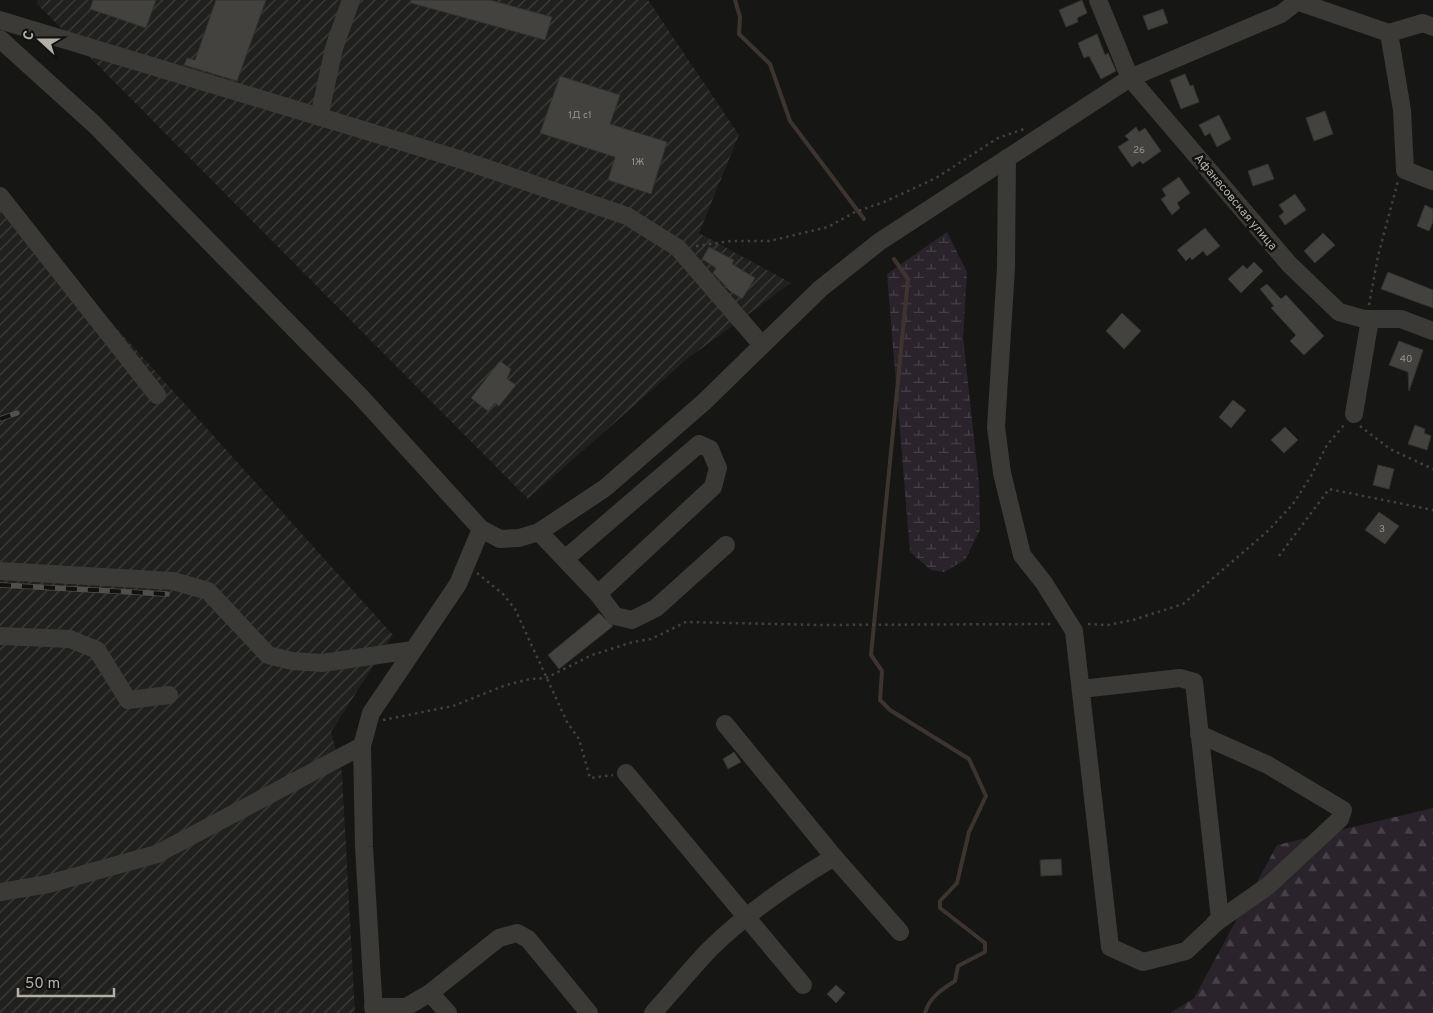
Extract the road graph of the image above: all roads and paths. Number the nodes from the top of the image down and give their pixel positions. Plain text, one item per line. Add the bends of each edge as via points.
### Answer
1 (352, 0) edge
2 (1098, 0) edge
3 (1299, 1) edge
4 (0, 20) edge
5 (1428, 25) edge
6 (1389, 34) junction
7 (0, 39) edge
8 (1130, 78) junction
9 (319, 117) junction
10 (1046, 133) junction
11 (1006, 158) junction
12 (1405, 170) junction
13 (1433, 181) edge
14 (0, 196) edge
15 (678, 248) junction
16 (1370, 319) junction
17 (1433, 331) edge
18 (762, 345) junction
19 (157, 395) dead end
20 (1354, 414) junction
21 (1433, 470) edge
22 (1433, 510) edge
23 (481, 529) junction
24 (539, 532) junction
25 (726, 544) dead end
26 (1279, 556) dead end
27 (565, 560) junction
28 (466, 565) junction
29 (0, 570) edge
30 (598, 594) junction
31 (1071, 624) junction
32 (0, 636) edge
33 (413, 650) junction
34 (546, 678) junction
35 (1081, 689) junction
36 (169, 695) dead end
37 (368, 723) junction
38 (725, 724) dead end
39 (1199, 734) junction
40 (362, 746) junction
41 (626, 773) joint
42 (834, 857) junction
43 (0, 892) edge
44 (745, 918) junction
45 (1215, 923) junction
46 (900, 932) dead end
47 (803, 985) dead end
48 (430, 992) junction
49 (374, 1010) edge
50 (448, 1013) edge
51 (589, 1013) edge
52 (653, 1013) edge

1 - 9 street via 334,48
2 - 8 street, Афанасовская улица
3 - 6 street
3 - 8 street via 1281,14
4 - 9 street
5 - 6 street
6 - 12 street via 1402,110
7 - 23 street via 137,168 361,397
8 - 10 street
8 - 16 street, Афанасовская улица via 1289,264 1339,312
9 - 15 street via 462,160 627,216
10 - 11 street
10 - 15 path via 1040,128 1029,127 998,138 936,178 855,212 828,227 769,241 731,241
11 - 18 street via 879,242 820,290
11 - 31 street via 1006,268 996,427 1002,473 1022,555
12 - 13 street
12 - 16 path via 1397,182 1382,240 1369,300
14 - 19 street
15 - 18 street
16 - 17 street, Афанасовская улица via 1401,319
16 - 20 street
18 - 24 street via 704,402 605,488
20 - 21 path via 1358,424 1390,450
20 - 31 path via 1327,445 1311,476 1281,517 1183,604 1116,623
22 - 26 path via 1329,489
23 - 24 street via 500,539
23 - 28 street
24 - 27 street
25 - 30 street via 656,608 632,620 615,616
27 - 30 street
27 - 30 street via 699,444 710,449 718,468 713,487
28 - 33 street via 458,584
28 - 34 path via 503,594 515,609
29 - 33 street via 173,581 208,591 268,655 292,661 322,662
31 - 34 path via 686,622 651,639 592,655
31 - 35 street via 1077,643
32 - 36 street via 70,639 97,650 128,700
33 - 37 street via 371,713
34 - 37 path via 506,685 453,706
34 - 41 path via 578,739 590,778
35 - 39 street via 1180,678 1194,682
35 - 45 street via 1110,947 1143,962 1186,951
37 - 40 street
38 - 42 street
39 - 45 street via 1220,919
39 - 45 street via 1268,765 1343,810 1340,819 1268,886
40 - 43 street via 157,854 48,884
40 - 49 street via 364,847
41 - 44 street
42 - 44 street via 788,885
42 - 46 street
44 - 47 street
44 - 52 street via 710,950
48 - 49 street via 406,1007
48 - 50 street
48 - 51 street via 500,938 517,933 528,940

